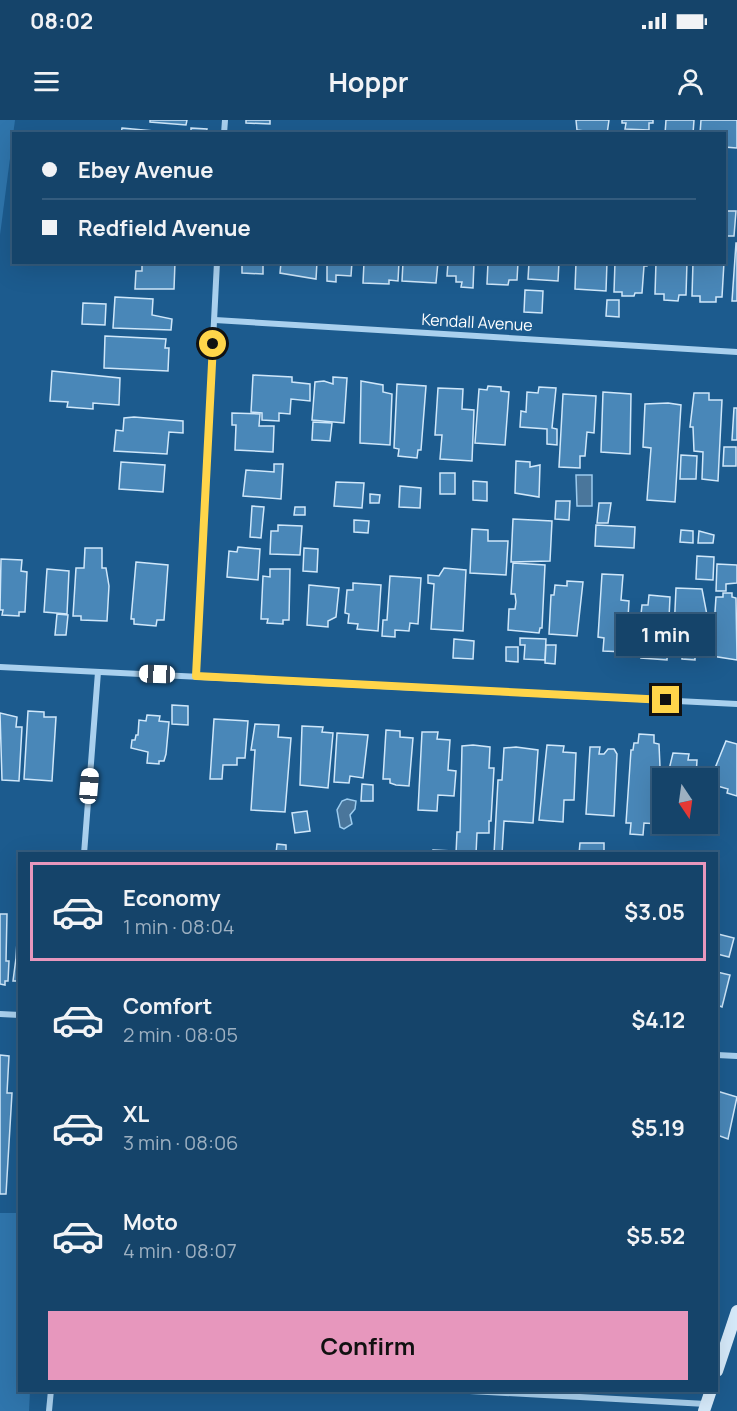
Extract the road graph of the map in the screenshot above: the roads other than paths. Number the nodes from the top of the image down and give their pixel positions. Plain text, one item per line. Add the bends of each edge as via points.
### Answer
1 (218, 264) edge
2 (214, 320) junction
3 (737, 352) edge
4 (0, 667) edge
5 (98, 672) junction
6 (196, 676) junction
7 (737, 704) edge
8 (84, 852) edge
9 (0, 1014) edge
10 (18, 1015) edge
11 (718, 1055) edge
12 (737, 1056) edge
13 (737, 1311) edge
14 (718, 1368) edge
15 (51, 1392) edge
16 (480, 1392) edge
17 (710, 1392) edge
18 (705, 1408) edge
19 (50, 1411) edge

1 - 2 street
2 - 3 street, Kendall Avenue
2 - 6 street
4 - 5 street
5 - 6 street
5 - 8 street
6 - 7 street
9 - 10 street
11 - 12 street
13 - 14 street
15 - 19 street
16 - 18 street
17 - 18 street

